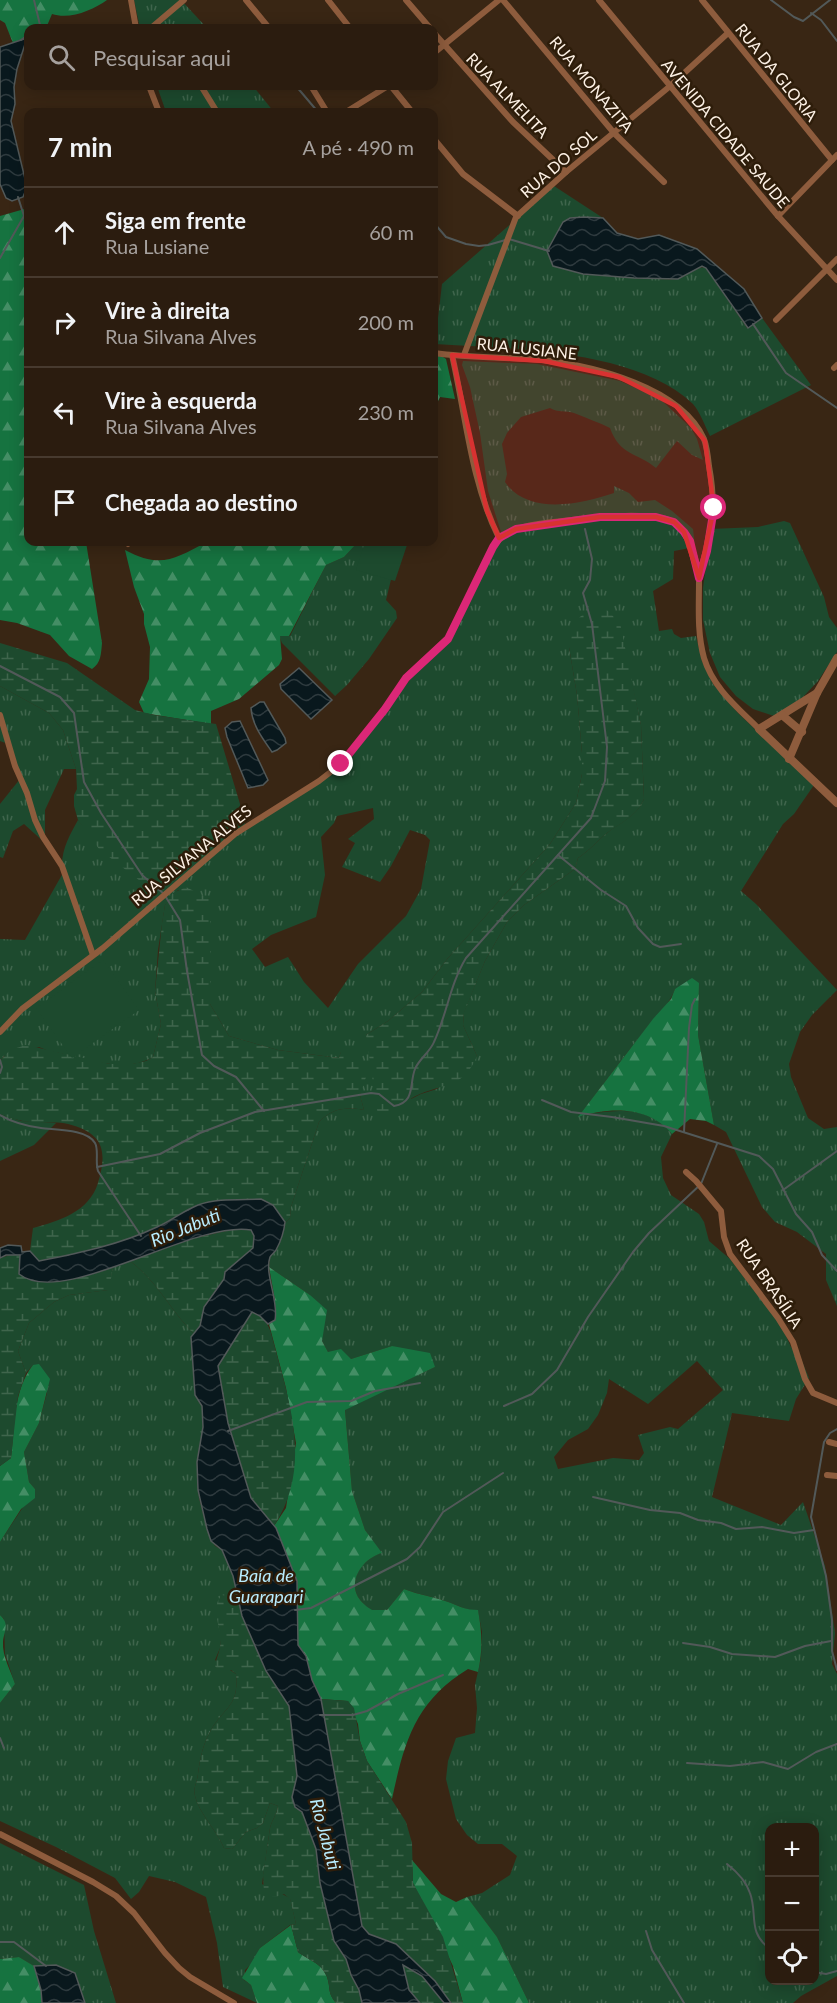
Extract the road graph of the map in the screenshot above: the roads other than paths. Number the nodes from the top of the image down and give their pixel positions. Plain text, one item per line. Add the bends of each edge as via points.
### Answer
1 (130, 0) edge
2 (184, 0) edge
3 (246, 0) edge
4 (328, 0) edge
5 (406, 0) edge
6 (501, 0) edge
7 (599, 0) edge
8 (702, 0) edge
9 (135, 24) edge
10 (163, 24) edge
11 (265, 24) edge
12 (347, 24) edge
13 (427, 24) edge
14 (728, 33) junction
15 (438, 38) edge
16 (444, 46) junction
17 (438, 50) edge
18 (669, 87) junction
19 (151, 90) edge
20 (203, 90) edge
21 (313, 90) edge
22 (382, 90) edge
23 (393, 90) edge
24 (157, 108) edge
25 (215, 108) edge
26 (325, 108) edge
27 (353, 108) edge
28 (408, 108) edge
29 (614, 133) junction
30 (438, 145) edge
31 (834, 158) edge
32 (566, 172) junction
33 (664, 182) dead end
34 (518, 216) junction
35 (778, 216) junction
36 (837, 259) edge
37 (826, 270) junction
38 (837, 280) edge
39 (776, 320) dead end
40 (438, 353) edge
41 (452, 355) junction
42 (464, 355) junction
43 (499, 538) junction
44 (699, 578) junction
45 (837, 658) edge
46 (817, 693) junction
47 (0, 715) edge
48 (782, 715) junction
49 (759, 729) junction
50 (802, 732) junction
51 (789, 759) junction
52 (837, 803) edge
53 (93, 955) junction
54 (0, 1032) edge
55 (686, 1172) dead end
56 (837, 1404) edge
57 (829, 1442) dead end
58 (837, 1444) edge
59 (827, 1475) dead end
60 (837, 1476) edge
61 (0, 1834) edge
62 (234, 2003) edge

1 - 9 street
2 - 10 street
3 - 11 street
4 - 12 street
5 - 13 street
6 - 16 street
6 - 29 street, RUA MONAZITA
7 - 18 street, AVENIDA CIDADE SAUDE
8 - 14 street, RUA DA GLORIA
14 - 18 street, RUA DO SOL
14 - 31 street, RUA DA GLORIA
15 - 16 street, RUA ALMELITA
16 - 17 street
16 - 32 street, RUA ALMELITA via 513,122
18 - 29 street, RUA DO SOL
18 - 35 street, AVENIDA CIDADE SAUDE
19 - 24 street
20 - 25 street
21 - 26 street
22 - 27 street
23 - 28 street
29 - 32 street, RUA DO SOL
29 - 33 street, RUA MONAZITA
30 - 34 street via 464,174
31 - 35 street
32 - 34 street, RUA DO SOL
34 - 42 street, RUA DO SOL
35 - 37 street, AVENIDA CIDADE SAUDE
36 - 37 street
37 - 38 street, AVENIDA CIDADE SAUDE
37 - 39 street
40 - 41 street, RUA LUSIANE
41 - 42 street, RUA LUSIANE
41 - 43 street via 477,475
42 - 44 street, RUA LUSIANE via 544,360 602,372 647,388 676,406 705,441 713,489 713,521
43 - 44 street via 516,529 560,521 656,517 674,522 684,532
43 - 53 street, RUA SILVANA ALVES via 448,639 406,678 341,764 235,834
44 - 49 street via 699,625 709,672
45 - 46 street
46 - 48 street
46 - 50 street
47 - 53 street via 35,820 62,866
48 - 49 street
48 - 50 street
49 - 51 street
50 - 51 street
51 - 52 street
53 - 54 street, RUA SILVANA ALVES via 22,1009
55 - 56 street, RUA BRASÍLIA via 721,1211 730,1254 793,1342 813,1393
57 - 58 street
59 - 60 street
61 - 62 street via 116,1896 179,1968

